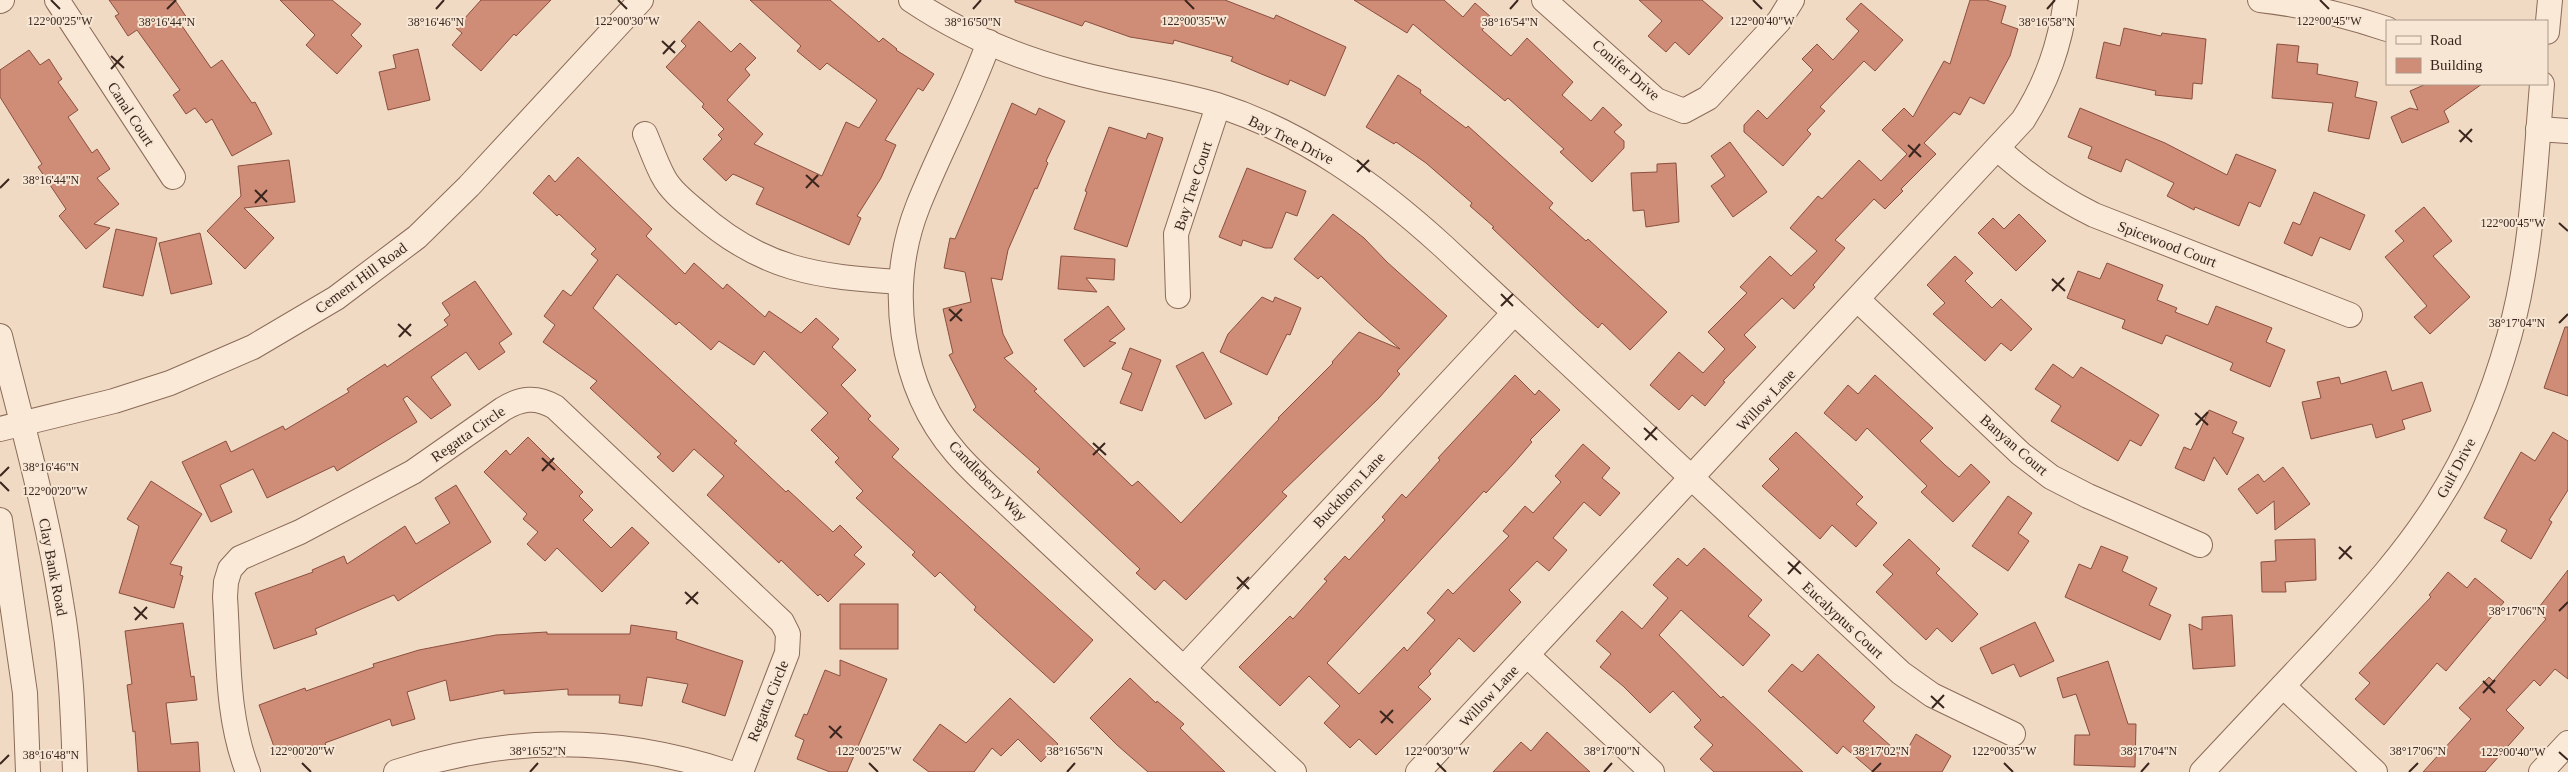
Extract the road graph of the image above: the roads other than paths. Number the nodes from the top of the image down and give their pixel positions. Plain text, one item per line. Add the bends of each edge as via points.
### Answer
1 (57, 0) edge
2 (641, 0) edge
3 (911, 0) edge
4 (1544, 0) edge
5 (1792, 0) edge
6 (2066, 0) edge
7 (2260, 0) edge
8 (2550, 0) edge
9 (2548, 21) edge
10 (2386, 29) edge
11 (988, 42) junction
12 (2542, 85) edge
13 (1218, 106) junction
14 (2538, 130) junction
15 (2568, 131) edge
16 (645, 134) dead end
17 (1998, 149) junction
18 (173, 177) dead end
19 (901, 282) junction
20 (1178, 296) dead end
21 (1858, 300) junction
22 (1514, 313) junction
23 (2350, 315) dead end
24 (0, 336) edge
25 (23, 424) junction
26 (0, 429) edge
27 (1691, 479) junction
28 (0, 520) edge
29 (2200, 545) dead end
30 (1527, 655) junction
31 (1184, 668) junction
32 (2283, 686) junction
33 (2013, 734) dead end
34 (2568, 743) edge
35 (28, 772) edge
36 (75, 772) edge
37 (248, 772) edge
38 (396, 772) edge
39 (727, 772) edge
40 (741, 772) edge
41 (1294, 772) edge
42 (1418, 772) edge
43 (1652, 772) edge
44 (2202, 772) edge
45 (2375, 772) edge
46 (2541, 772) edge

1 - 18 street, Canal Court
2 - 25 street, Cement Hill Road via 469,186 416,237 336,298 253,347 195,373 114,401
3 - 11 street, Bay Tree Drive
4 - 5 street, Conifer Drive via 1656,100 1684,111 1708,98 1779,21
6 - 17 street, Willow Lane via 2053,62 2039,94 2023,120
7 - 10 street via 2346,15
8 - 9 street
11 - 13 street, Bay Tree Drive via 1073,72
11 - 19 street, Candleberry Way via 978,73 917,207 906,243
12 - 14 street, Gulf Drive
13 - 20 street, Bay Tree Court via 1176,234
13 - 22 street, Bay Tree Drive via 1322,153 1368,183 1406,213
14 - 15 street
14 - 32 street, Gulf Drive via 2524,270 2510,335 2469,445 2439,500 2412,540 2377,584
16 - 19 street via 664,178 682,199 742,247 777,264 819,275
17 - 21 street, Willow Lane
17 - 23 street, Spicewood Court via 2061,199 2094,215
19 - 31 street, Candleberry Way via 901,320 908,360 927,410 955,452
21 - 27 street, Willow Lane
21 - 29 street, Banyan Court via 2021,454 2051,477
22 - 27 street, Bay Tree Drive
22 - 31 street, Buckthorn Lane
24 - 25 street, Clay Bank Road
25 - 26 street, Cement Hill Road
25 - 36 street, Clay Bank Road via 62,602 72,689
27 - 30 street, Willow Lane
27 - 33 street, Eucalyptus Court via 1901,673 1932,695
28 - 35 street via 25,693
30 - 42 street, Willow Lane
30 - 43 street
31 - 41 street, Candleberry Way
32 - 44 street, Gulf Drive
32 - 45 street
34 - 46 street
37 - 40 street, Regatta Circle via 231,705 225,597 230,569 252,551 300,532 413,472 503,409 531,399 555,407 782,622 788,634 787,653
38 - 39 street via 477,750 566,743 658,753

